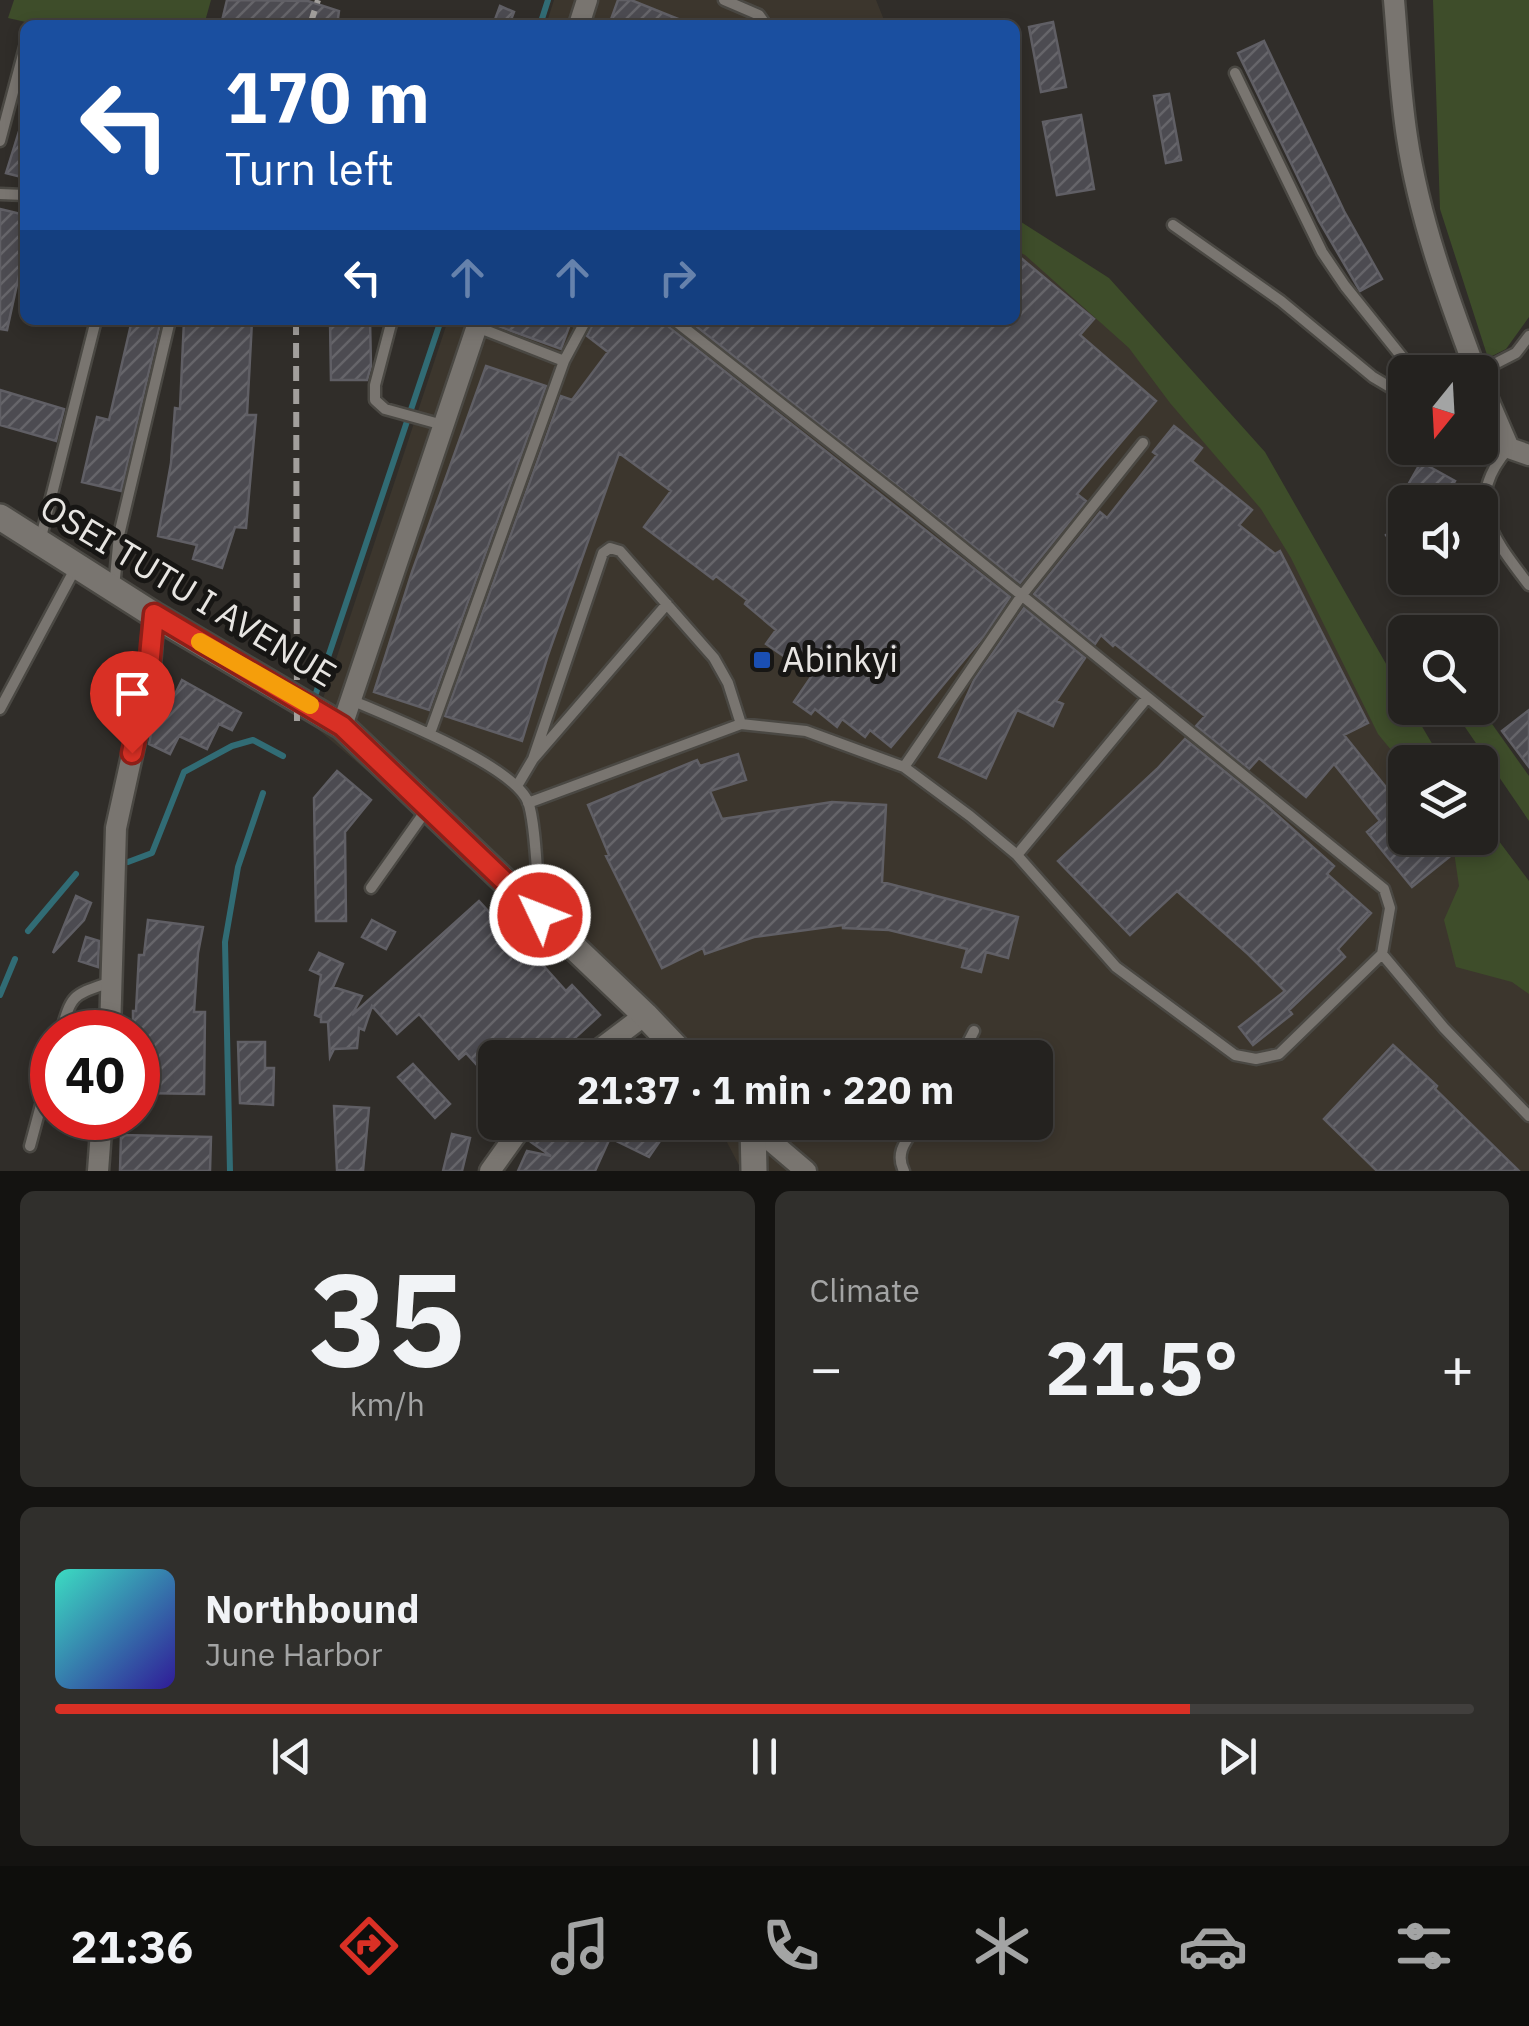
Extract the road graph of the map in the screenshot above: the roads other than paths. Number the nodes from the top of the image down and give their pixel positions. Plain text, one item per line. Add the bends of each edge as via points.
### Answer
1 (724, 0) edge
2 (1394, 0) edge
3 (762, 20) edge
4 (1235, 73) dead end
5 (20, 78) edge
6 (0, 141) edge
7 (1173, 225) dead end
8 (95, 325) edge
9 (169, 325) edge
10 (391, 325) edge
11 (477, 325) edge
12 (483, 325) edge
13 (583, 325) edge
14 (680, 325) edge
15 (1529, 336) edge
16 (1400, 355) edge
17 (1471, 355) edge
18 (564, 361) junction
19 (1498, 362) edge
20 (1388, 386) edge
21 (1498, 413) edge
22 (443, 426) junction
23 (1143, 444) dead end
24 (1519, 451) edge
25 (0, 518) edge
26 (39, 542) junction
27 (77, 566) junction
28 (1529, 585) edge
29 (114, 589) junction
30 (1022, 595) junction
31 (667, 604) junction
32 (154, 614) junction
33 (1147, 698) junction
34 (350, 700) junction
35 (0, 709) edge
36 (741, 724) junction
37 (342, 726) junction
38 (430, 733) junction
39 (533, 759) junction
40 (904, 767) junction
41 (517, 786) junction
42 (528, 802) junction
43 (428, 808) junction
44 (1017, 855) junction
45 (371, 888) dead end
46 (540, 915) junction
47 (1382, 954) junction
48 (110, 982) junction
49 (67, 1010) edge
50 (110, 1010) edge
51 (645, 1015) junction
52 (974, 1031) dead end
53 (612, 1040) edge
54 (669, 1040) edge
55 (969, 1040) edge
56 (1529, 1116) edge
57 (32, 1140) edge
58 (100, 1140) edge
59 (512, 1140) edge
60 (753, 1140) edge
61 (770, 1140) edge
62 (907, 1140) edge
63 (30, 1146) dead end
64 (98, 1171) edge
65 (490, 1171) edge
66 (754, 1171) edge
67 (806, 1171) edge
68 (904, 1171) edge

1 - 3 lane
2 - 17 street via 1421,205
4 - 16 lane via 1322,252
5 - 6 lane
7 - 20 lane
8 - 26 lane
9 - 29 lane via 119,535
10 - 22 lane via 374,400
11 - 22 street
12 - 18 lane
13 - 18 lane
14 - 30 lane
15 - 19 lane
18 - 38 lane
21 - 24 street
22 - 34 street
23 - 30 lane
24 - 28 lane via 1492,468 1485,508 1490,529
25 - 26 street, OSEI TUTU I AVENUE
26 - 27 street, OSEI TUTU I AVENUE
27 - 29 street, OSEI TUTU I AVENUE
27 - 35 lane
29 - 32 street, OSEI TUTU I AVENUE
30 - 33 lane
30 - 40 lane
31 - 36 lane via 722,670
31 - 39 lane
31 - 39 lane via 620,551 602,553
32 - 37 street, OSEI TUTU I AVENUE
32 - 48 street via 148,678 116,828
33 - 44 lane
33 - 47 lane via 1384,889 1390,908
34 - 37 street
34 - 38 lane
36 - 40 lane via 806,732
36 - 42 lane
37 - 43 street, OSEI TUTU I AVENUE
38 - 41 lane
39 - 41 lane
40 - 44 lane
41 - 42 lane
42 - 46 lane
43 - 45 lane
43 - 46 street, OSEI TUTU I AVENUE
44 - 47 lane via 1116,968 1235,1055 1279,1054
46 - 51 street, OSEI TUTU I AVENUE
47 - 56 lane
48 - 49 lane via 78,993
48 - 50 street
51 - 53 street
51 - 54 street, OSEI TUTU I AVENUE
52 - 55 lane
57 - 63 lane
58 - 64 street
59 - 65 street
60 - 66 street
61 - 67 street
62 - 68 lane via 898,1159

